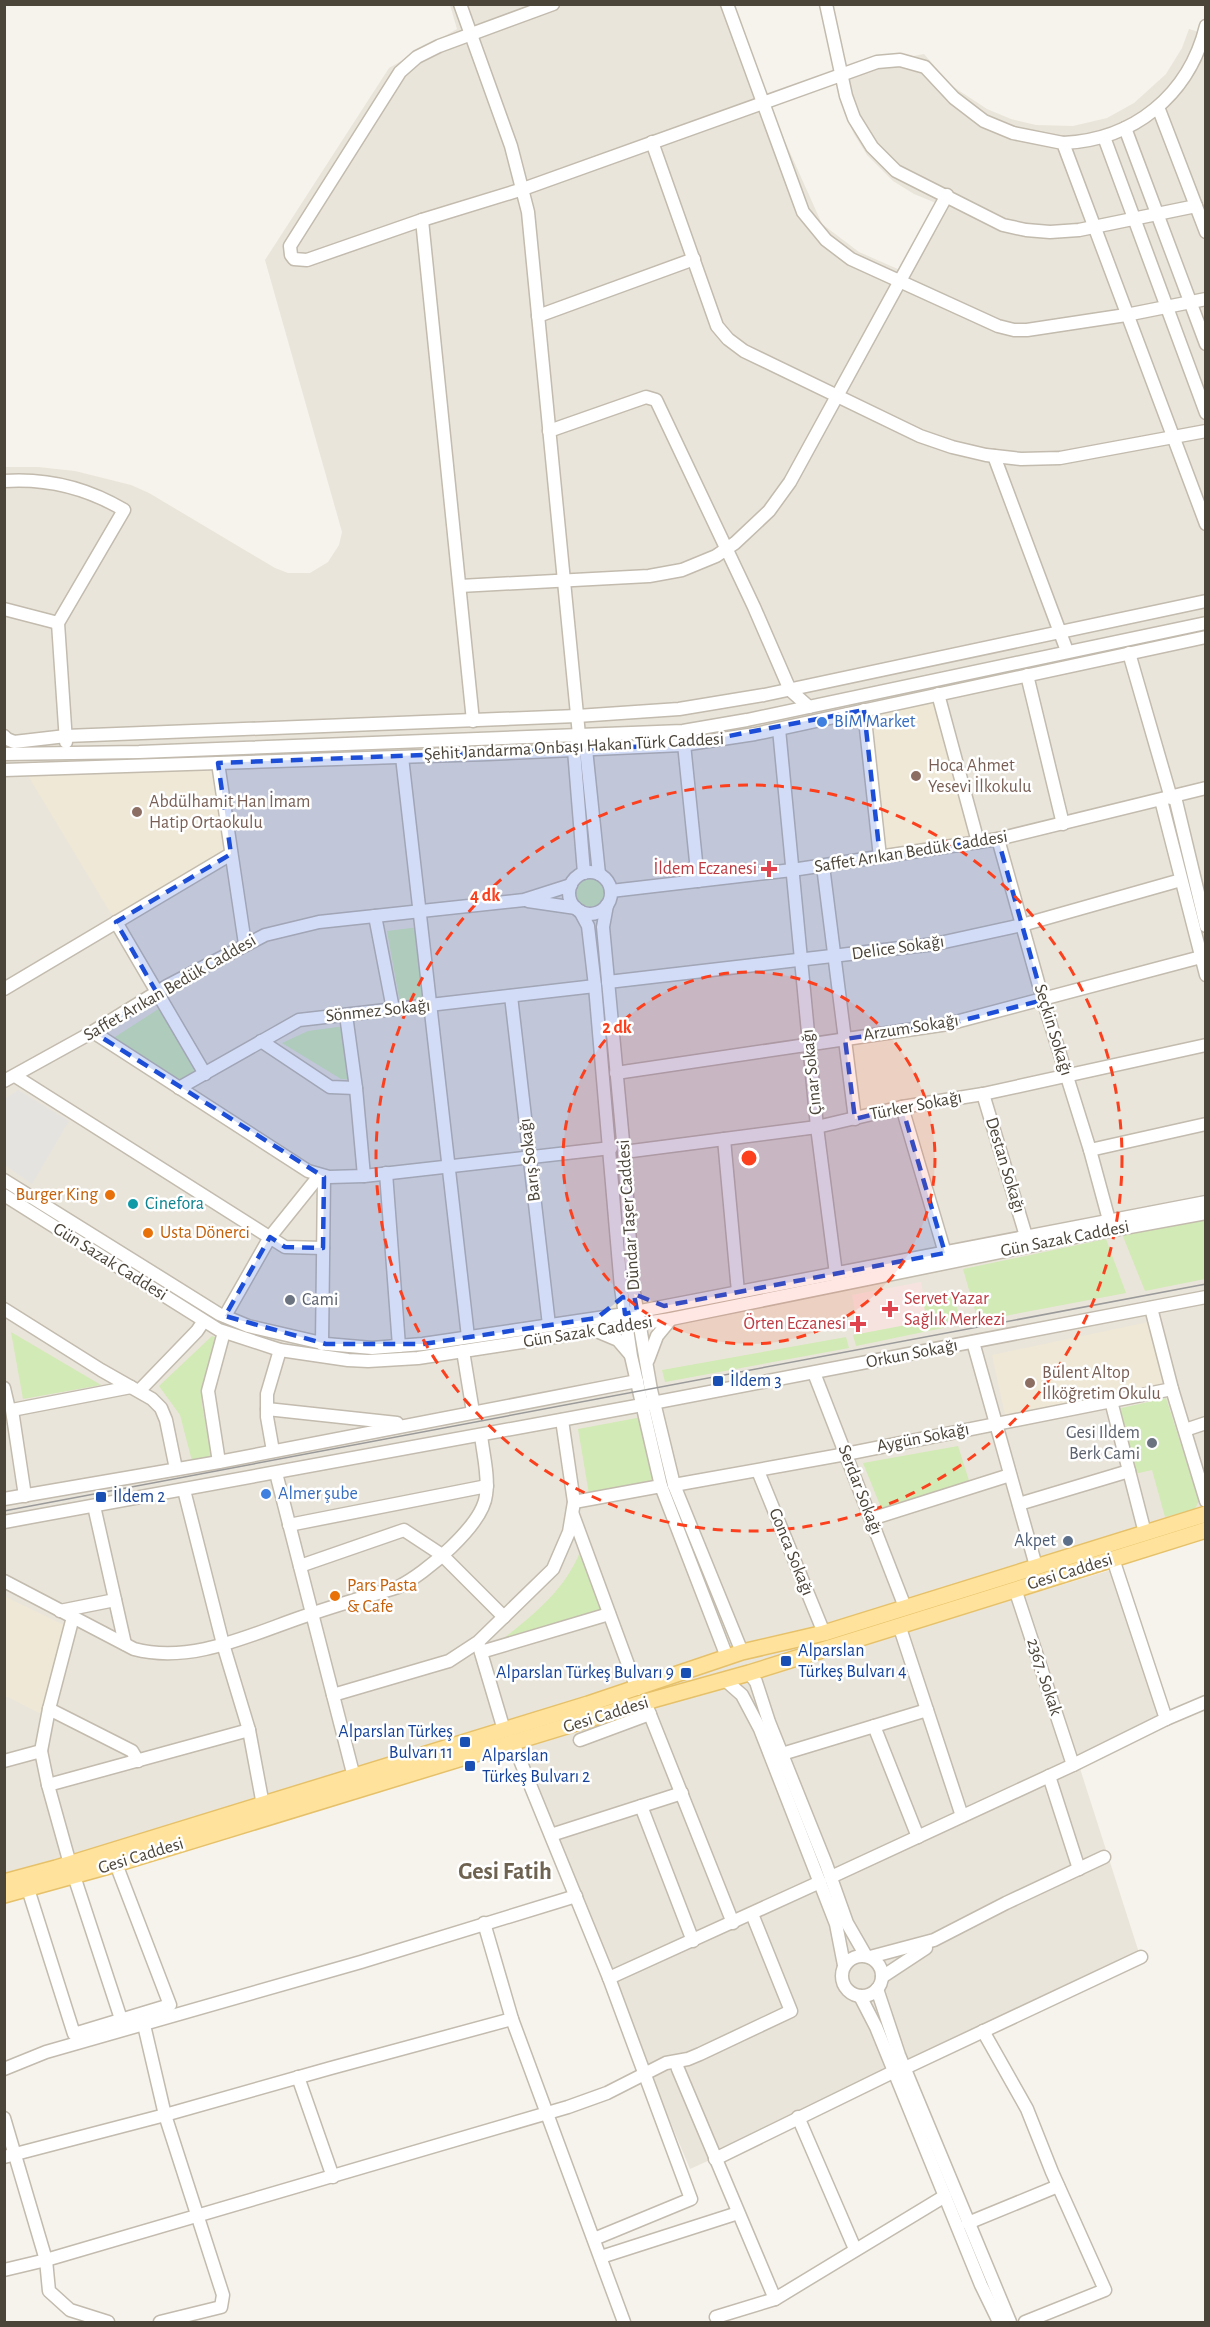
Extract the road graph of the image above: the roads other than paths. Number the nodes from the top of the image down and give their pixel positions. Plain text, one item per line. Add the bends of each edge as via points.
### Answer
1 (460, 4) edge
2 (553, 4) edge
3 (727, 4) edge
4 (826, 4) edge
5 (1206, 26) edge
6 (471, 34) junction
7 (842, 74) junction
8 (764, 102) junction
9 (1158, 107) junction
10 (1125, 128) junction
11 (1104, 137) junction
12 (652, 142) junction
13 (1063, 142) junction
14 (523, 189) junction
15 (947, 195) junction
16 (1196, 206) junction
17 (1158, 214) junction
18 (422, 220) junction
19 (1134, 220) junction
20 (1094, 228) junction
21 (1206, 232) edge
22 (694, 259) junction
23 (899, 282) junction
24 (1206, 299) edge
25 (1190, 303) junction
26 (1167, 308) junction
27 (1126, 315) junction
28 (538, 316) junction
29 (1206, 344) edge
30 (837, 395) junction
31 (1206, 413) edge
32 (549, 431) junction
33 (1206, 431) edge
34 (1173, 439) junction
35 (994, 456) junction
36 (4, 481) edge
37 (1206, 524) edge
38 (726, 550) junction
39 (564, 580) junction
40 (460, 586) junction
41 (1206, 601) edge
42 (4, 609) edge
43 (58, 623) junction
44 (1206, 623) edge
45 (1060, 632) junction
46 (1206, 637) edge
47 (1067, 651) junction
48 (1130, 653) junction
49 (1027, 675) junction
50 (790, 690) junction
51 (938, 694) junction
52 (809, 707) junction
53 (864, 710) junction
54 (784, 712) junction
55 (577, 716) junction
56 (473, 721) junction
57 (779, 729) junction
58 (579, 735) junction
59 (4, 736) edge
60 (66, 736) junction
61 (684, 744) junction
62 (580, 749) junction
63 (66, 753) junction
64 (4, 754) edge
65 (402, 757) junction
66 (218, 764) junction
67 (4, 770) edge
68 (1206, 788) edge
69 (1169, 798) junction
70 (1063, 824) junction
71 (998, 839) junction
72 (978, 842) junction
73 (231, 854) junction
74 (880, 857) junction
75 (823, 866) junction
76 (792, 870) junction
77 (584, 873) junction
78 (599, 874) junction
79 (1194, 878) edge
80 (698, 881) junction
81 (571, 885) junction
82 (611, 891) junction
83 (524, 900) junction
84 (608, 905) junction
85 (578, 910) junction
86 (420, 911) junction
87 (375, 916) junction
88 (116, 922) junction
89 (1022, 925) junction
90 (1206, 926) edge
91 (244, 944) junction
92 (834, 956) junction
93 (1201, 957) junction
94 (800, 960) junction
95 (1206, 975) edge
96 (608, 982) junction
97 (595, 986) junction
98 (4, 989) edge
99 (157, 993) junction
100 (511, 996) junction
101 (1043, 1000) junction
102 (430, 1005) junction
103 (393, 1009) junction
104 (346, 1015) junction
105 (93, 1032) junction
106 (845, 1039) junction
107 (261, 1041) junction
108 (809, 1044) junction
109 (1206, 1045) edge
110 (616, 1073) junction
111 (205, 1074) junction
112 (1067, 1075) junction
113 (10, 1078) edge
114 (179, 1088) junction
115 (356, 1088) junction
116 (983, 1094) junction
117 (902, 1107) junction
118 (855, 1119) junction
119 (1206, 1125) edge
120 (817, 1127) junction
121 (724, 1139) junction
122 (611, 1149) junction
123 (1090, 1150) junction
124 (624, 1152) junction
125 (530, 1157) junction
126 (449, 1166) junction
127 (386, 1173) junction
128 (321, 1176) junction
129 (364, 1176) junction
130 (4, 1180) edge
131 (4, 1195) edge
132 (1206, 1202) edge
133 (1206, 1213) edge
134 (1109, 1220) junction
135 (1026, 1236) junction
136 (270, 1237) junction
137 (323, 1248) junction
138 (945, 1252) junction
139 (836, 1274) junction
140 (627, 1287) junction
141 (738, 1292) junction
142 (1206, 1297) edge
143 (664, 1306) junction
144 (1151, 1308) junction
145 (4, 1309) edge
146 (631, 1312) junction
147 (225, 1316) junction
148 (597, 1318) junction
149 (671, 1319) junction
150 (203, 1322) junction
151 (549, 1325) junction
152 (633, 1326) junction
153 (598, 1331) junction
154 (224, 1332) junction
155 (468, 1337) junction
156 (973, 1342) junction
157 (322, 1344) junction
158 (399, 1346) junction
159 (280, 1350) junction
160 (463, 1351) junction
161 (631, 1356) junction
162 (647, 1364) junction
163 (814, 1373) junction
164 (637, 1381) junction
165 (4, 1388) edge
166 (135, 1389) junction
167 (1172, 1389) junction
168 (1111, 1401) junction
169 (648, 1404) junction
170 (8, 1407) edge
171 (267, 1409) junction
172 (473, 1412) junction
173 (562, 1420) junction
174 (410, 1424) junction
175 (996, 1424) junction
176 (1206, 1424) edge
177 (1185, 1430) junction
178 (481, 1435) junction
179 (273, 1451) junction
180 (846, 1454) junction
181 (219, 1462) junction
182 (176, 1469) junction
183 (758, 1471) junction
184 (1129, 1471) junction
185 (276, 1473) junction
186 (1011, 1475) junction
187 (487, 1486) junction
188 (668, 1486) junction
189 (184, 1490) junction
190 (25, 1496) junction
191 (4, 1500) edge
192 (1206, 1501) edge
193 (1019, 1504) junction
194 (94, 1506) junction
195 (573, 1509) junction
196 (1206, 1514) edge
197 (871, 1519) junction
198 (4, 1522) edge
199 (289, 1525) junction
200 (1206, 1530) edge
201 (1145, 1533) junction
202 (442, 1555) junction
203 (1113, 1559) junction
204 (300, 1566) junction
205 (1036, 1566) junction
206 (4, 1581) edge
207 (1015, 1589) junction
208 (115, 1600) junction
209 (905, 1607) junction
210 (60, 1611) junction
211 (312, 1613) junction
212 (609, 1614) junction
213 (73, 1617) junction
214 (504, 1617) junction
215 (899, 1625) junction
216 (824, 1633) junction
217 (124, 1644) junction
218 (223, 1644) junction
219 (480, 1647) junction
220 (735, 1655) junction
221 (749, 1673) junction
222 (729, 1678) junction
223 (637, 1689) junction
224 (333, 1695) junction
225 (1206, 1702) edge
226 (648, 1708) junction
227 (49, 1709) junction
228 (927, 1710) junction
229 (1166, 1719) junction
230 (874, 1726) junction
231 (249, 1730) junction
232 (509, 1736) junction
233 (580, 1740) dead end
234 (41, 1751) junction
235 (782, 1754) junction
236 (4, 1761) edge
237 (138, 1761) junction
238 (1073, 1765) junction
239 (1049, 1776) junction
240 (354, 1777) junction
241 (48, 1785) junction
242 (682, 1793) junction
243 (263, 1805) junction
244 (641, 1806) junction
245 (962, 1816) junction
246 (551, 1835) junction
247 (918, 1837) junction
248 (1104, 1857) dead end
249 (116, 1864) junction
250 (1079, 1869) junction
251 (72, 1870) junction
252 (825, 1880) junction
253 (4, 1882) edge
254 (28, 1889) junction
255 (4, 1895) edge
256 (576, 1896) junction
257 (752, 1914) junction
258 (484, 1923) junction
259 (733, 1923) junction
260 (954, 1930) junction
261 (693, 1941) junction
262 (868, 1957) junction
263 (1141, 1957) dead end
264 (844, 1965) junction
265 (882, 1977) junction
266 (609, 1978) junction
267 (877, 1989) junction
268 (860, 1996) junction
269 (121, 2019) junction
270 (512, 2019) junction
271 (144, 2025) junction
272 (983, 2031) junction
273 (676, 2062) junction
274 (4, 2069) edge
275 (900, 2070) junction
276 (646, 2075) junction
277 (298, 2077) junction
278 (548, 2113) junction
279 (165, 2115) junction
280 (798, 2117) junction
281 (4, 2118) edge
282 (10, 2156) edge
283 (715, 2159) junction
284 (333, 2177) junction
285 (1058, 2186) junction
286 (945, 2196) junction
287 (738, 2214) junction
288 (198, 2215) junction
289 (968, 2223) junction
290 (594, 2239) junction
291 (855, 2249) junction
292 (601, 2258) junction
293 (46, 2260) junction
294 (4, 2270) edge
295 (775, 2299) junction
296 (716, 2317) dead end
297 (108, 2322) edge
298 (160, 2322) edge
299 (624, 2322) edge
300 (999, 2322) edge
301 (1010, 2322) edge
302 (1025, 2322) edge

1 - 6 street
2 - 6 street
3 - 8 street
4 - 7 street
5 - 9 street via 1188,71
6 - 14 street
6 - 18 street via 431,49 400,72 290,246 291,255 307,260
7 - 8 street
7 - 13 street via 884,60 915,63 930,70 954,98 984,121 1022,136
7 - 15 street via 854,118 879,156 896,171
8 - 12 street
8 - 23 street via 810,222 842,253
9 - 10 street
9 - 16 street
10 - 11 street
10 - 17 street
11 - 13 street
11 - 19 street
12 - 14 street
12 - 22 street
13 - 20 street
14 - 18 street
14 - 28 street
15 - 20 street via 1014,228 1050,232
15 - 23 street
16 - 17 street
16 - 21 street
17 - 19 street
17 - 25 street
18 - 40 street
19 - 20 street
19 - 26 street
20 - 27 street
22 - 28 street
22 - 30 street via 717,326 728,339 744,351
23 - 27 street via 1014,330
23 - 30 street
24 - 25 street
25 - 26 street
25 - 29 street
26 - 27 street
26 - 31 street
27 - 34 street
28 - 32 street
30 - 35 street via 920,436
30 - 38 street via 779,498
32 - 38 street via 646,397 653,398
32 - 39 street
33 - 34 street
34 - 35 street via 1060,458
34 - 37 street
35 - 45 street
36 - 43 street via 70,487 123,510
38 - 39 street via 694,566 660,575
38 - 50 street
39 - 40 street
39 - 55 street
40 - 56 street
41 - 45 street
42 - 43 street
43 - 60 street
44 - 47 street, Şehit Jandarma Onbaşı Hakan Türk Caddesi
45 - 47 street
45 - 50 street
46 - 48 street, Şehit Jandarma Onbaşı Hakan Türk Caddesi
47 - 52 street, Şehit Jandarma Onbaşı Hakan Türk Caddesi
48 - 49 street, Şehit Jandarma Onbaşı Hakan Türk Caddesi
48 - 69 street
49 - 51 street, Şehit Jandarma Onbaşı Hakan Türk Caddesi
49 - 70 street
50 - 52 street
50 - 54 street
50 - 55 street via 702,706
51 - 53 street, Şehit Jandarma Onbaşı Hakan Türk Caddesi
51 - 72 street
52 - 54 street, Şehit Jandarma Onbaşı Hakan Türk Caddesi
53 - 57 street, Şehit Jandarma Onbaşı Hakan Türk Caddesi
53 - 74 street
54 - 58 street, Şehit Jandarma Onbaşı Hakan Türk Caddesi via 683,731
55 - 56 street
55 - 58 street
56 - 60 street
57 - 61 street, Şehit Jandarma Onbaşı Hakan Türk Caddesi
57 - 76 street, Çınar Sokağı
58 - 62 street
58 - 63 street, Şehit Jandarma Onbaşı Hakan Türk Caddesi
59 - 60 street via 14,742
60 - 63 street
61 - 62 street, Şehit Jandarma Onbaşı Hakan Türk Caddesi
61 - 80 street
62 - 65 street, Şehit Jandarma Onbaşı Hakan Türk Caddesi
62 - 77 street
62 - 78 street
63 - 64 street, Şehit Jandarma Onbaşı Hakan Türk Caddesi
65 - 66 street, Şehit Jandarma Onbaşı Hakan Türk Caddesi
65 - 86 street
66 - 67 street, Şehit Jandarma Onbaşı Hakan Türk Caddesi
66 - 73 street
68 - 69 street, Saffet Arıkan Bedük Caddesi
69 - 70 street, Saffet Arıkan Bedük Caddesi
69 - 79 street
70 - 71 street, Saffet Arıkan Bedük Caddesi
71 - 72 street, Saffet Arıkan Bedük Caddesi
71 - 89 street, Seçkin Sokağı
72 - 74 street, Saffet Arıkan Bedük Caddesi
73 - 88 street
73 - 91 street
74 - 75 street, Saffet Arıkan Bedük Caddesi
75 - 76 street, Saffet Arıkan Bedük Caddesi
75 - 92 street
76 - 80 street, Saffet Arıkan Bedük Caddesi
76 - 94 street, Çınar Sokağı
77 - 78 street
77 - 81 street
78 - 82 street via 609,882
79 - 89 street, Delice Sokağı
79 - 90 street
79 - 93 street
80 - 82 street, Saffet Arıkan Bedük Caddesi
81 - 83 street
81 - 85 street via 570,900
82 - 84 street
83 - 85 street
83 - 86 street, Saffet Arıkan Bedük Caddesi
84 - 85 street via 595,913
84 - 96 street, Dündar Taşer Caddesi via 603,927
85 - 97 street, Dündar Taşer Caddesi via 588,926
86 - 87 street, Saffet Arıkan Bedük Caddesi
86 - 102 street
87 - 91 street, Saffet Arıkan Bedük Caddesi via 304,925
87 - 103 street
88 - 98 street
88 - 99 street
89 - 92 street, Delice Sokağı via 935,944
89 - 101 street, Seçkin Sokağı
91 - 99 street, Saffet Arıkan Bedük Caddesi
92 - 94 street, Delice Sokağı
92 - 106 street
93 - 95 street
93 - 101 street, Arzum Sokağı
94 - 96 street, Delice Sokağı
94 - 108 street, Çınar Sokağı
96 - 110 street, Dündar Taşer Caddesi
97 - 100 street, Sönmez Sokağı
97 - 122 street, Dündar Taşer Caddesi
99 - 105 street, Saffet Arıkan Bedük Caddesi
99 - 111 street
100 - 102 street, Sönmez Sokağı
100 - 125 street, Barış Sokağı
101 - 106 street, Arzum Sokağı via 948,1024
101 - 112 street, Seçkin Sokağı
102 - 103 street, Sönmez Sokağı
102 - 126 street
103 - 104 street, Sönmez Sokağı
104 - 107 street, Sönmez Sokağı via 299,1020
104 - 115 street
105 - 113 street, Saffet Arıkan Bedük Caddesi
105 - 114 street
106 - 108 street, Arzum Sokağı
106 - 118 street
107 - 111 street, Sönmez Sokağı
107 - 115 street via 330,1087
108 - 110 street, Arzum Sokağı
108 - 120 street, Çınar Sokağı
109 - 112 street, Türker Sokağı
110 - 124 street, Dündar Taşer Caddesi
111 - 114 street, Sönmez Sokağı
112 - 116 street, Türker Sokağı
112 - 123 street, Seçkin Sokağı
113 - 136 street
114 - 128 street
115 - 129 street
116 - 117 street, Türker Sokağı
116 - 135 street, Destan Sokağı
117 - 118 street, Türker Sokağı
117 - 138 street
118 - 120 street, Türker Sokağı
119 - 123 street
120 - 121 street, Türker Sokağı
120 - 139 street, Çınar Sokağı
121 - 124 street, Türker Sokağı
121 - 141 street
122 - 125 street
122 - 140 street, Dündar Taşer Caddesi
123 - 134 street, Seçkin Sokağı
124 - 140 street, Dündar Taşer Caddesi
125 - 126 street
125 - 151 street, Barış Sokağı
126 - 127 street
126 - 155 street
127 - 129 street
127 - 158 street
128 - 129 street
128 - 136 street
128 - 137 street
130 - 147 street, Gün Sazak Caddesi
131 - 150 street, Gün Sazak Caddesi
132 - 134 street, Gün Sazak Caddesi
133 - 149 street, Gün Sazak Caddesi
134 - 135 street, Gün Sazak Caddesi
135 - 138 street, Gün Sazak Caddesi
136 - 137 street via 285,1247
136 - 147 street
137 - 157 street
138 - 139 street, Gün Sazak Caddesi
139 - 141 street, Gün Sazak Caddesi
140 - 143 street
140 - 146 street, Dündar Taşer Caddesi
140 - 148 street
141 - 143 street, Gün Sazak Caddesi
142 - 144 street, Orkun Sokağı
143 - 146 street, Gün Sazak Caddesi
144 - 156 street, Orkun Sokağı
144 - 167 street
145 - 166 street
146 - 148 street, Gün Sazak Caddesi
146 - 152 street, Dündar Taşer Caddesi
147 - 157 street, Gün Sazak Caddesi via 248,1326
148 - 151 street, Gün Sazak Caddesi
149 - 152 street, Gün Sazak Caddesi
149 - 162 street via 657,1336
150 - 154 street, Gün Sazak Caddesi
150 - 166 street
151 - 155 street, Gün Sazak Caddesi
152 - 153 street, Gün Sazak Caddesi
152 - 161 street, Dündar Taşer Caddesi
152 - 162 street, Dündar Taşer Caddesi
153 - 160 street, Gün Sazak Caddesi
153 - 161 street via 618,1340
154 - 159 street, Gün Sazak Caddesi
154 - 181 street via 208,1391
155 - 158 street, Gün Sazak Caddesi
156 - 163 street, Orkun Sokağı
156 - 175 street
157 - 158 street, Gün Sazak Caddesi
159 - 160 street, Gün Sazak Caddesi via 368,1361
159 - 171 street via 267,1394
160 - 172 street
161 - 164 street, Dündar Taşer Caddesi
162 - 169 street, Dündar Taşer Caddesi
163 - 169 street, Orkun Sokağı
163 - 180 street, Serdar Sokağı
164 - 169 street, Dündar Taşer Caddesi
164 - 172 street
165 - 170 street
166 - 170 street
166 - 182 street via 152,1399 164,1414
167 - 168 street, Aygün Sokağı
167 - 177 street
168 - 175 street, Aygün Sokağı
168 - 184 street
169 - 173 street, Orkun Sokağı
169 - 188 street, Dündar Taşer Caddesi
170 - 190 street
171 - 174 street
171 - 179 street
172 - 174 street
173 - 178 street, Orkun Sokağı
173 - 195 street
174 - 179 street
175 - 180 street, Aygün Sokağı
175 - 186 street
176 - 177 street
177 - 192 street
178 - 185 street, Orkun Sokağı
178 - 187 street
179 - 181 street
180 - 183 street, Aygün Sokağı
180 - 197 street, Serdar Sokağı
181 - 182 street
182 - 190 street
183 - 188 street, Aygün Sokağı
183 - 216 street, Gonca Sokağı
184 - 193 street
184 - 201 street
185 - 189 street, Orkun Sokağı
185 - 199 street
186 - 193 street
186 - 197 street
187 - 199 street
187 - 202 street via 479,1516
188 - 195 street, Aygün Sokağı
188 - 220 street, Dündar Taşer Caddesi
189 - 194 street, Orkun Sokağı
189 - 218 street
190 - 191 street
193 - 205 street
194 - 198 street, Orkun Sokağı
194 - 208 street
195 - 212 street
195 - 214 street via 565,1544 553,1569
196 - 201 main road, Gesi Caddesi
197 - 209 street, Serdar Sokağı
199 - 204 street
200 - 203 main road, Gesi Caddesi
201 - 205 main road, Gesi Caddesi
202 - 204 street via 404,1530
202 - 211 street via 417,1577 398,1587
202 - 214 street
203 - 207 main road, Gesi Caddesi
203 - 229 street
204 - 211 street
205 - 209 main road, Gesi Caddesi
206 - 210 street
207 - 215 main road, Gesi Caddesi
207 - 238 street, 2367. Sokak
208 - 210 street
208 - 217 street
209 - 216 main road, Gesi Caddesi
210 - 213 street
211 - 218 street
211 - 224 street
212 - 219 street
212 - 223 street
213 - 217 street
213 - 227 street
214 - 219 street
215 - 221 main road, Gesi Caddesi
215 - 228 street
216 - 220 main road, Gesi Caddesi
217 - 218 street via 171,1654
218 - 231 street
219 - 224 street via 449,1661
219 - 232 street
220 - 221 main road via 751,1661
220 - 222 main road via 726,1669
220 - 223 main road, Gesi Caddesi
221 - 222 main road, Gesi Caddesi
221 - 235 street via 756,1682
222 - 226 main road, Gesi Caddesi
222 - 252 street via 755,1720
223 - 232 main road, Gesi Caddesi
224 - 240 street
225 - 229 street
226 - 232 main road, Gesi Caddesi
226 - 233 street
226 - 242 street
227 - 234 street
227 - 237 street via 132,1751
228 - 230 street
228 - 245 street
229 - 238 street
230 - 235 street
230 - 247 street
231 - 237 street
231 - 243 street
232 - 240 main road, Gesi Caddesi
232 - 246 street
232 - 249 main road, Gesi Caddesi
234 - 236 street
234 - 241 street
235 - 252 street
237 - 241 street
238 - 239 street
239 - 245 street
239 - 250 street
240 - 243 main road, Gesi Caddesi
241 - 251 street
242 - 244 street
242 - 259 street
243 - 251 main road, Gesi Caddesi
244 - 246 street
244 - 261 street
245 - 247 street
246 - 256 street
247 - 252 street
248 - 250 street
249 - 251 main road, Gesi Caddesi
249 - 269 street via 170,2005
250 - 260 street
251 - 253 main road, Gesi Caddesi
251 - 254 main road, Gesi Caddesi
251 - 269 street
252 - 257 street
252 - 262 street
252 - 264 street
254 - 255 main road, Gesi Caddesi
254 - 269 street via 74,2034
256 - 258 street
256 - 266 street
257 - 259 street
257 - 273 street via 791,2011
258 - 270 street
258 - 271 street
259 - 261 street
260 - 262 street via 923,1944
260 - 265 street
261 - 266 street
262 - 264 street via 856,1956
262 - 265 street via 878,1964
263 - 272 street
264 - 268 street via 843,1984
265 - 267 street
266 - 276 street
267 - 268 street
267 - 275 street
268 - 275 street
270 - 277 street
270 - 278 street
271 - 274 street via 46,2052
271 - 279 street
272 - 275 street
272 - 285 street via 1024,2102
273 - 276 street via 666,2063
273 - 283 street
275 - 280 street
275 - 286 street
275 - 289 street
276 - 278 street
276 - 290 street via 691,2199
277 - 279 street
277 - 284 street
278 - 284 street
278 - 290 street
279 - 282 street
279 - 288 street
280 - 283 street
280 - 291 street
281 - 282 street
282 - 293 street
283 - 287 street
284 - 288 street
285 - 289 street
285 - 302 street via 1106,2290
286 - 291 street
286 - 300 street
287 - 292 street
287 - 295 street
288 - 293 street
288 - 298 street via 223,2295 221,2307
289 - 301 street
290 - 292 street
291 - 295 street
292 - 299 street
293 - 294 street
293 - 297 street via 49,2291 70,2310
295 - 296 street

